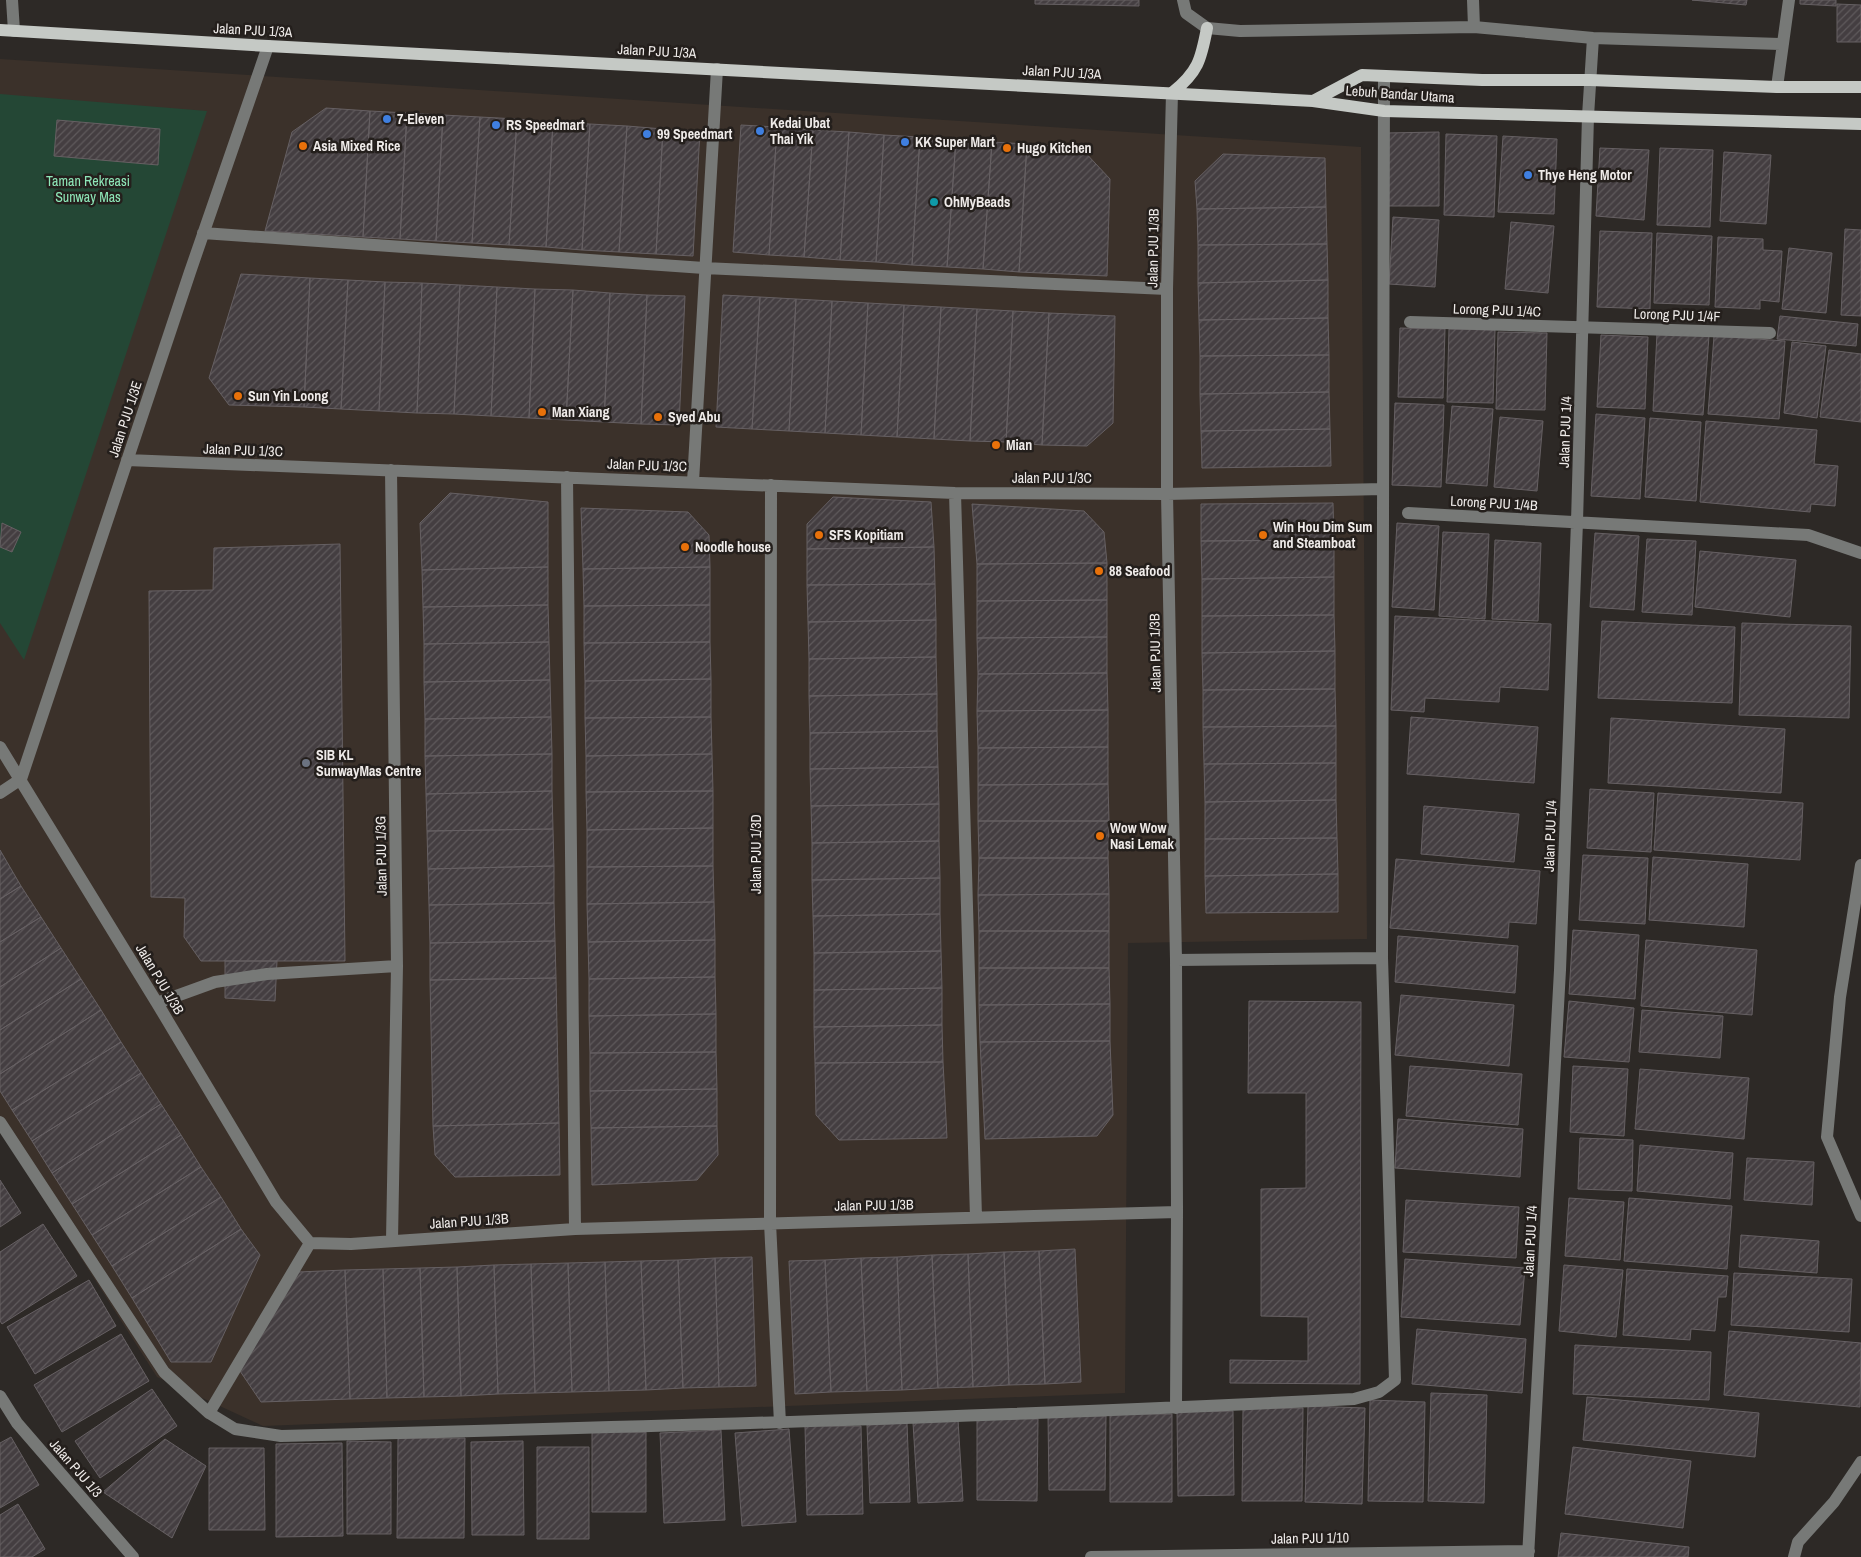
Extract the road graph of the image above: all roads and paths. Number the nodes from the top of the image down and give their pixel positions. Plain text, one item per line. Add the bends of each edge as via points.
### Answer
1 (12, 0) edge
2 (1183, 0) edge
3 (1473, 0) edge
4 (1789, 0) edge
5 (1474, 27) junction
6 (1207, 28) junction
7 (0, 30) edge
8 (14, 31) junction
9 (1593, 38) junction
10 (1783, 44) junction
11 (268, 46) junction
12 (716, 69) junction
13 (1384, 76) junction
14 (1590, 80) junction
15 (1777, 87) junction
16 (1861, 87) edge
17 (1172, 93) junction
18 (1313, 101) junction
19 (1384, 111) junction
20 (1588, 116) junction
21 (1861, 124) edge
22 (203, 233) junction
23 (704, 268) junction
24 (1167, 289) junction
25 (1410, 322) dead end
26 (1584, 327) junction
27 (1770, 333) dead end
28 (127, 460) junction
29 (391, 470) junction
30 (567, 477) junction
31 (693, 482) junction
32 (770, 485) junction
33 (1383, 489) junction
34 (956, 493) junction
35 (1167, 494) junction
36 (1408, 514) dead end
37 (1577, 522) junction
38 (1861, 553) edge
39 (0, 747) edge
40 (21, 779) junction
41 (0, 793) edge
42 (1861, 865) edge
43 (1382, 958) junction
44 (1176, 960) junction
45 (397, 966) junction
46 (157, 1003) junction
47 (0, 1122) edge
48 (1178, 1212) junction
49 (1861, 1216) edge
50 (976, 1218) junction
51 (770, 1223) junction
52 (575, 1229) junction
53 (392, 1240) junction
54 (310, 1243) junction
55 (0, 1396) edge
56 (1176, 1408) junction
57 (209, 1413) junction
58 (780, 1423) junction
59 (1861, 1462) edge
60 (1528, 1554) edge
61 (1268, 1555) edge
62 (133, 1557) edge
63 (1091, 1557) edge
64 (1794, 1557) edge

1 - 8 street
2 - 6 street via 1186,13
3 - 5 street
4 - 10 street
5 - 6 street via 1240,32
5 - 9 street
6 - 17 main road via 1197,67 1188,81
7 - 8 main road, Jalan PJU 1/3A
8 - 11 main road, Jalan PJU 1/3A
9 - 10 street
9 - 14 street, Jalan PJU 1/4
10 - 15 street
11 - 12 main road, Jalan PJU 1/3A
11 - 22 street, Jalan PJU 1/3E
12 - 17 main road, Jalan PJU 1/3A
12 - 23 street
13 - 14 main road, Lebuh Bandar Utama
13 - 18 main road, Lebuh Bandar Utama via 1362,75
13 - 19 street
14 - 15 main road, Lebuh Bandar Utama
14 - 20 street, Jalan PJU 1/4
15 - 16 main road, Lebuh Bandar Utama
17 - 18 main road, Jalan PJU 1/3A
17 - 24 street, Jalan PJU 1/3B
18 - 19 main road, Lebuh Bandar Utama
19 - 20 main road, Lebuh Bandar Utama
19 - 33 street
20 - 21 main road, Lebuh Bandar Utama
20 - 26 street, Jalan PJU 1/4
22 - 23 street
22 - 28 street, Jalan PJU 1/3E
23 - 24 street
23 - 31 street
24 - 35 street, Jalan PJU 1/3B
25 - 26 street, Lorong PJU 1/4C
26 - 27 street, Lorong PJU 1/4F
26 - 37 street, Jalan PJU 1/4
28 - 29 street, Jalan PJU 1/3C
28 - 40 street, Jalan PJU 1/3E
29 - 30 street, Jalan PJU 1/3C
29 - 45 street, Jalan PJU 1/3G
30 - 31 street, Jalan PJU 1/3C
30 - 52 street
31 - 32 street, Jalan PJU 1/3C
32 - 34 street, Jalan PJU 1/3C
32 - 51 street, Jalan PJU 1/3D
33 - 35 street, Jalan PJU 1/3C
33 - 43 street
34 - 35 street, Jalan PJU 1/3C
34 - 50 street
35 - 44 street, Jalan PJU 1/3B
36 - 37 street, Lorong PJU 1/4B
37 - 38 street, Lorong PJU 1/4B via 1808,535
37 - 60 street, Jalan PJU 1/4 via 1560,970
39 - 40 street, Jalan PJU 1/3B
40 - 41 street
40 - 46 street, Jalan PJU 1/3B
42 - 49 street via 1840,998 1827,1137
43 - 44 street
43 - 56 street via 1395,1380 1379,1392 1354,1399
44 - 48 street, Jalan PJU 1/3B
45 - 46 street via 266,974 215,982
45 - 53 street, Jalan PJU 1/3G
46 - 54 street, Jalan PJU 1/3B via 276,1202
47 - 57 street via 164,1372
48 - 50 street, Jalan PJU 1/3B
48 - 56 street, Jalan PJU 1/3B
50 - 51 street, Jalan PJU 1/3B
51 - 52 street, Jalan PJU 1/3B
51 - 58 street, Jalan PJU 1/3D
52 - 53 street, Jalan PJU 1/3B
53 - 54 street, Jalan PJU 1/3B
54 - 57 street
55 - 62 street, Jalan PJU 1/3 via 17,1422
56 - 58 street
57 - 58 street via 235,1430 281,1436
59 - 64 street via 1834,1502 1798,1542
60 - 61 street, Jalan PJU 1/10
61 - 63 street, Jalan PJU 1/10

